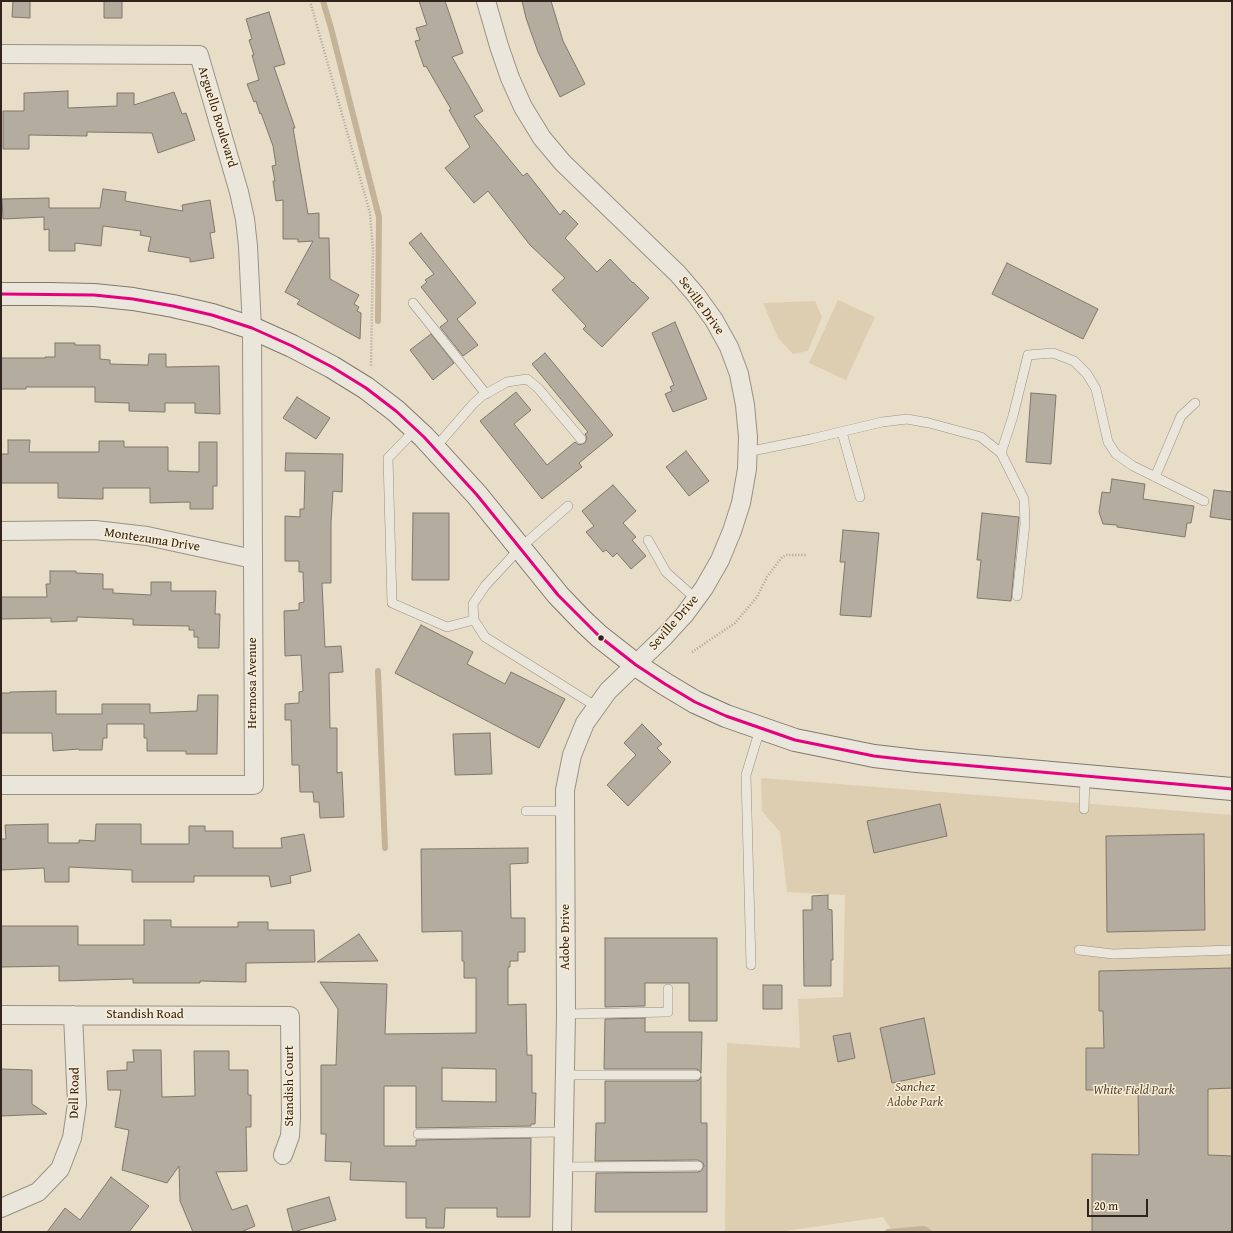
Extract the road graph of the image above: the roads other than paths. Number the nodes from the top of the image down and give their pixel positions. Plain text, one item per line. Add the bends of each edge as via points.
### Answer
1 (486, 1) edge
2 (1, 54) edge
3 (1, 294) edge
4 (413, 303) dead end
5 (252, 328) junction
6 (486, 394) junction
7 (1195, 403) dead end
8 (416, 429) junction
9 (842, 432) junction
10 (581, 440) dead end
11 (435, 448) junction
12 (747, 452) junction
13 (1001, 453) junction
14 (1155, 477) junction
15 (860, 497) dead end
16 (1204, 501) dead end
17 (568, 506) dead end
18 (1, 532) edge
19 (648, 540) dead end
20 (520, 548) junction
21 (253, 560) junction
22 (1017, 596) dead end
23 (696, 599) junction
24 (474, 620) junction
25 (636, 665) junction
26 (597, 707) junction
27 (760, 729) junction
28 (1085, 776) junction
29 (1, 785) edge
30 (1232, 789) edge
31 (1084, 809) dead end
32 (565, 810) junction
33 (526, 811) dead end
34 (1079, 950) dead end
35 (1232, 950) edge
36 (751, 965) dead end
37 (668, 989) dead end
38 (566, 1014) junction
39 (1, 1015) edge
40 (73, 1015) junction
41 (290, 1016) joint
42 (565, 1075) junction
43 (696, 1075) dead end
44 (563, 1132) junction
45 (418, 1134) dead end
46 (283, 1155) dead end
47 (698, 1166) dead end
48 (563, 1167) junction
49 (1, 1208) edge
50 (562, 1224) edge

1 - 12 street, Seville Drive via 510,78 523,107 542,138 563,163 678,274 714,320 729,347 739,374 745,405
2 - 5 street, Arguello Boulevard via 199,55 245,219
3 - 5 street via 64,294 133,299 212,315
4 - 6 lane
5 - 8 street via 332,366 371,392
5 - 21 street, Hermosa Avenue
6 - 10 lane via 507,382 527,379 538,388
6 - 11 lane via 474,403
7 - 14 lane via 1181,416
8 - 11 street
8 - 24 lane via 388,458 392,603 447,626
9 - 12 lane
9 - 13 lane via 907,419 981,437
9 - 15 lane
11 - 20 street via 477,494
12 - 23 street, Seville Drive via 741,503 732,531 720,560
13 - 14 lane via 1028,355 1053,353 1074,361 1087,374 1096,389 1108,442 1116,454
13 - 22 lane via 1024,499 1025,524
14 - 16 lane
17 - 20 lane
18 - 21 street, Montezuma Drive via 95,530 132,534
19 - 23 lane via 666,572
20 - 24 lane via 485,586 474,604
20 - 25 street via 583,621
21 - 29 street, Hermosa Avenue via 254,785
23 - 25 street, Seville Drive via 666,635
24 - 26 lane via 485,637
25 - 26 street, Adobe Drive via 608,690
25 - 27 street via 695,702
26 - 32 street, Adobe Drive via 585,723 572,755 565,790
27 - 28 street via 795,740 874,756
27 - 36 lane via 746,775
28 - 30 street
28 - 31 lane
32 - 33 lane
32 - 38 street, Adobe Drive
34 - 35 lane via 1113,954
37 - 38 lane via 668,1012
38 - 42 street, Adobe Drive
39 - 40 street, Standish Road
40 - 41 street, Standish Road
40 - 49 street, Dell Road via 77,1104 72,1138 60,1168 38,1192
41 - 46 street, Standish Court via 291,1118 290,1136
42 - 43 lane
42 - 44 street, Adobe Drive
44 - 45 lane
44 - 48 street, Adobe Drive
47 - 48 lane
48 - 50 street, Adobe Drive

